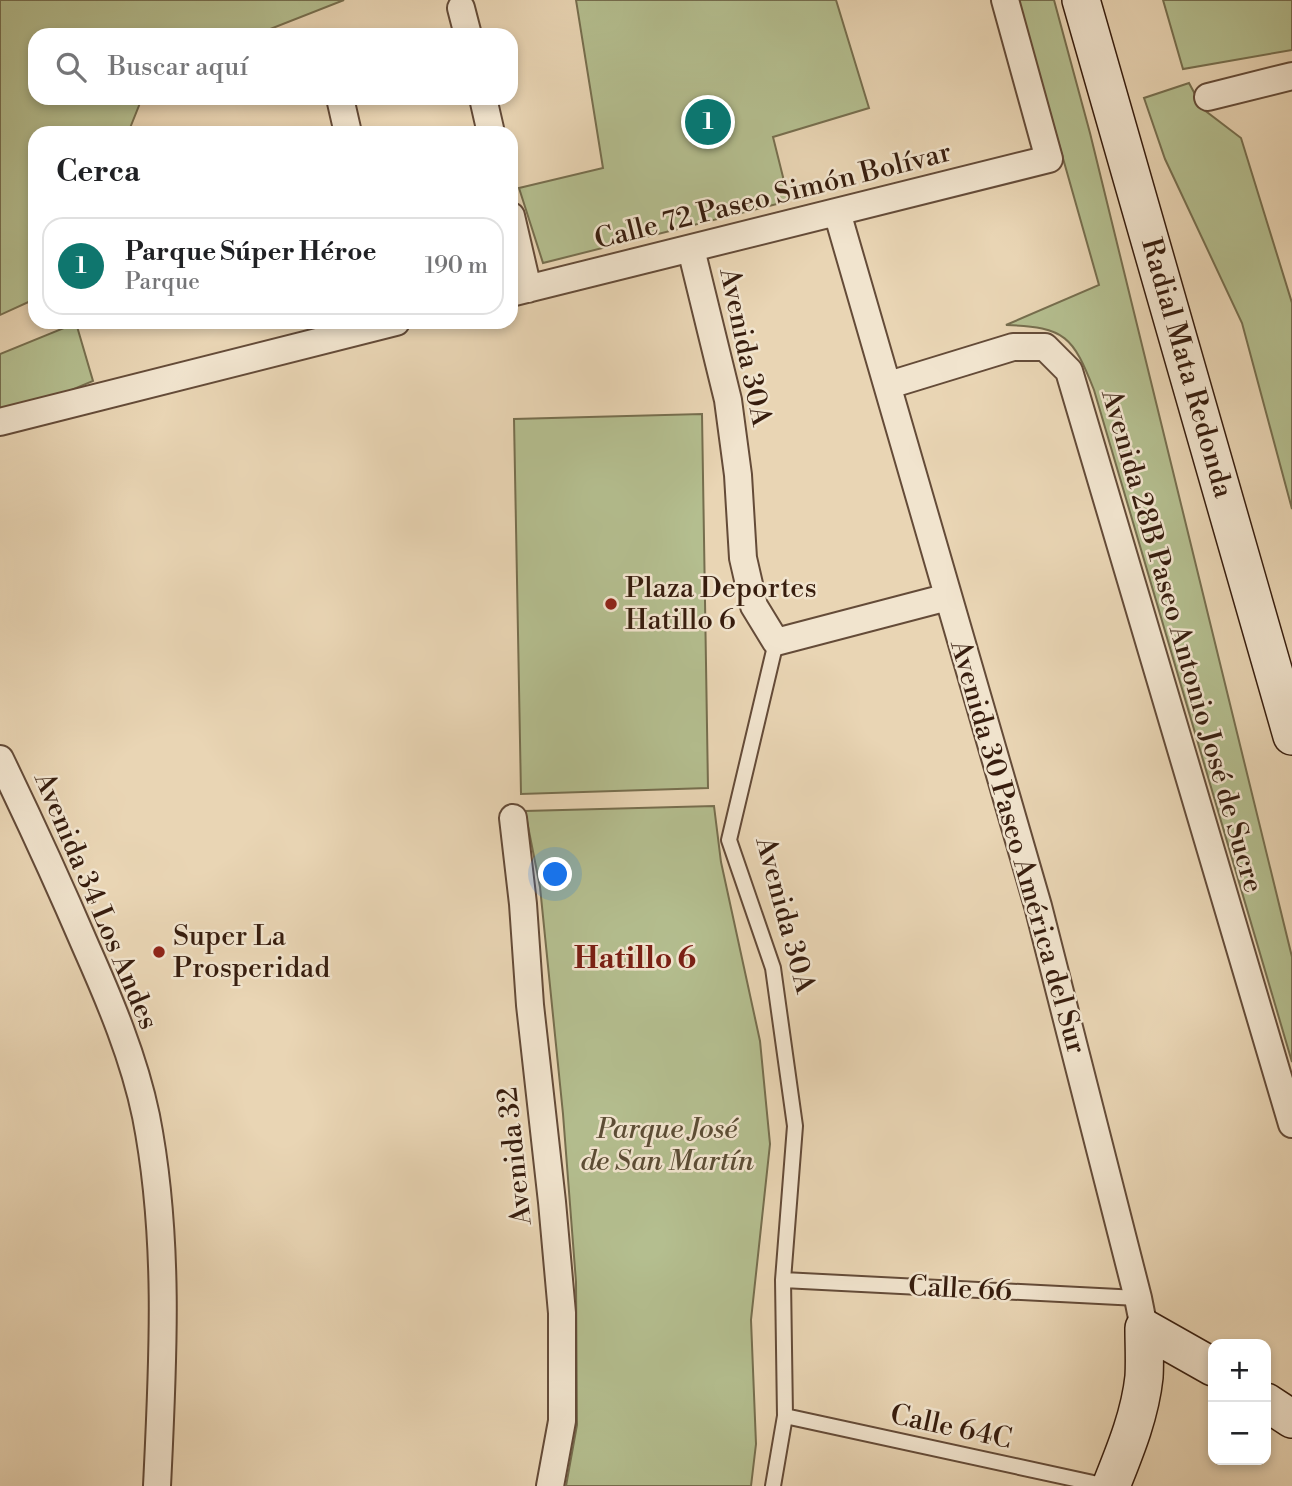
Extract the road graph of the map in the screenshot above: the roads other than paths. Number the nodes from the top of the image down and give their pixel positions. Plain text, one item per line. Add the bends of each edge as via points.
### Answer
1 (1005, 0) edge
2 (1081, 0) edge
3 (461, 8) dead end
4 (466, 28) edge
5 (1292, 76) edge
6 (1209, 97) dead end
7 (342, 105) edge
8 (485, 105) edge
9 (346, 126) edge
10 (489, 126) edge
11 (837, 212) junction
12 (691, 248) junction
13 (520, 291) edge
14 (365, 329) edge
15 (889, 385) junction
16 (0, 422) edge
17 (948, 597) junction
18 (776, 642) junction
19 (1292, 736) edge
20 (0, 759) edge
21 (513, 818) dead end
22 (1292, 1124) edge
23 (783, 1280) junction
24 (1141, 1313) junction
25 (1208, 1363) edge
26 (1271, 1405) edge
27 (785, 1416) junction
28 (1292, 1419) edge
29 (157, 1486) edge
30 (550, 1486) edge
31 (773, 1486) edge
32 (1109, 1486) edge

1 - 11 street, Calle 72 Paseo Simón Bolívar via 1049,159
2 - 19 main road, Radial Mata Redonda
3 - 4 street
5 - 6 street
7 - 9 street
8 - 10 street
11 - 12 street, Calle 72 Paseo Simón Bolívar
11 - 15 street, Avenida 30 Paseo América del Sur
12 - 13 street, Calle 72 Paseo Simón Bolívar
12 - 18 street, Avenida 30A via 728,400 743,558 754,606
14 - 16 street
15 - 17 street, Avenida 30 Paseo América del Sur
15 - 22 street, Avenida 28B Paseo Antonio José de Sucre via 1013,347 1045,347 1069,371
17 - 18 street
17 - 24 street, Avenida 30 Paseo América del Sur via 1038,906
18 - 23 lane, Avenida 30A via 729,840 773,968 794,1126
20 - 29 street, Avenida 34 Los Andes via 117,1018 146,1116 160,1221 164,1314
21 - 30 street, Avenida 32 via 562,1313 562,1421
23 - 24 lane, Calle 66
23 - 27 lane, Avenida 30A
24 - 25 main road, Calle 66
24 - 32 main road, Avenida 30 Paseo América del Sur via 1144,1376 1138,1409
26 - 28 main road
27 - 31 lane, Avenida 30A
27 - 32 lane, Calle 64C

